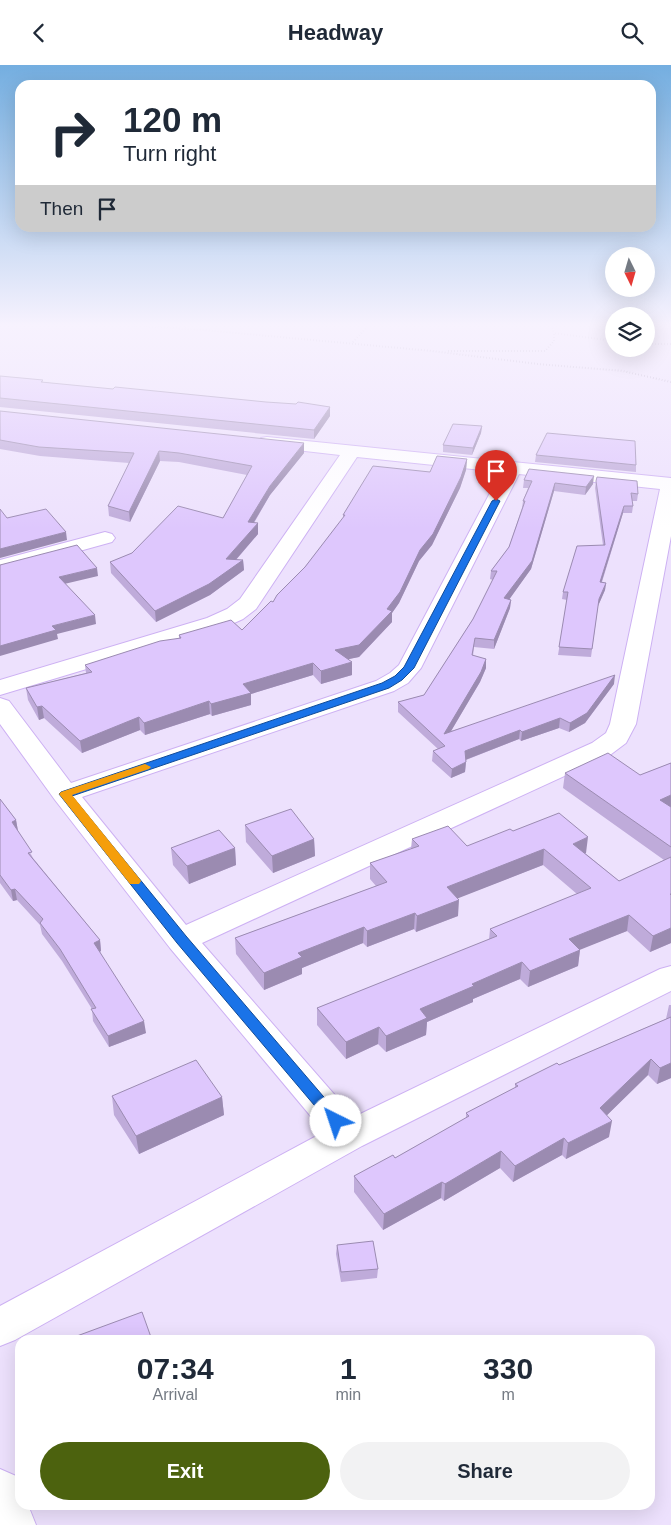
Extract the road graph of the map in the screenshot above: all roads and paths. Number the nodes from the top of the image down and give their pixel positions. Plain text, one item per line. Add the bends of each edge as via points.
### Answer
1 (254, 441) edge
2 (352, 451) junction
3 (514, 468) junction
4 (671, 484) edge
5 (106, 538) dead end
6 (0, 567) edge
7 (0, 688) edge
8 (0, 706) edge
9 (65, 794) junction
10 (181, 940) junction
11 (671, 977) edge
12 (349, 1136) junction
13 (0, 1327) edge
14 (0, 1492) edge
15 (13, 1525) edge

1 - 2 street
2 - 3 street
2 - 7 street via 248,603 235,614 216,623
3 - 4 street
3 - 9 street via 409,668 399,678 385,686
4 - 10 street via 623,724 617,737 601,749
5 - 6 street
8 - 9 street
9 - 10 street
10 - 12 street
11 - 12 street
12 - 13 street
14 - 15 street

